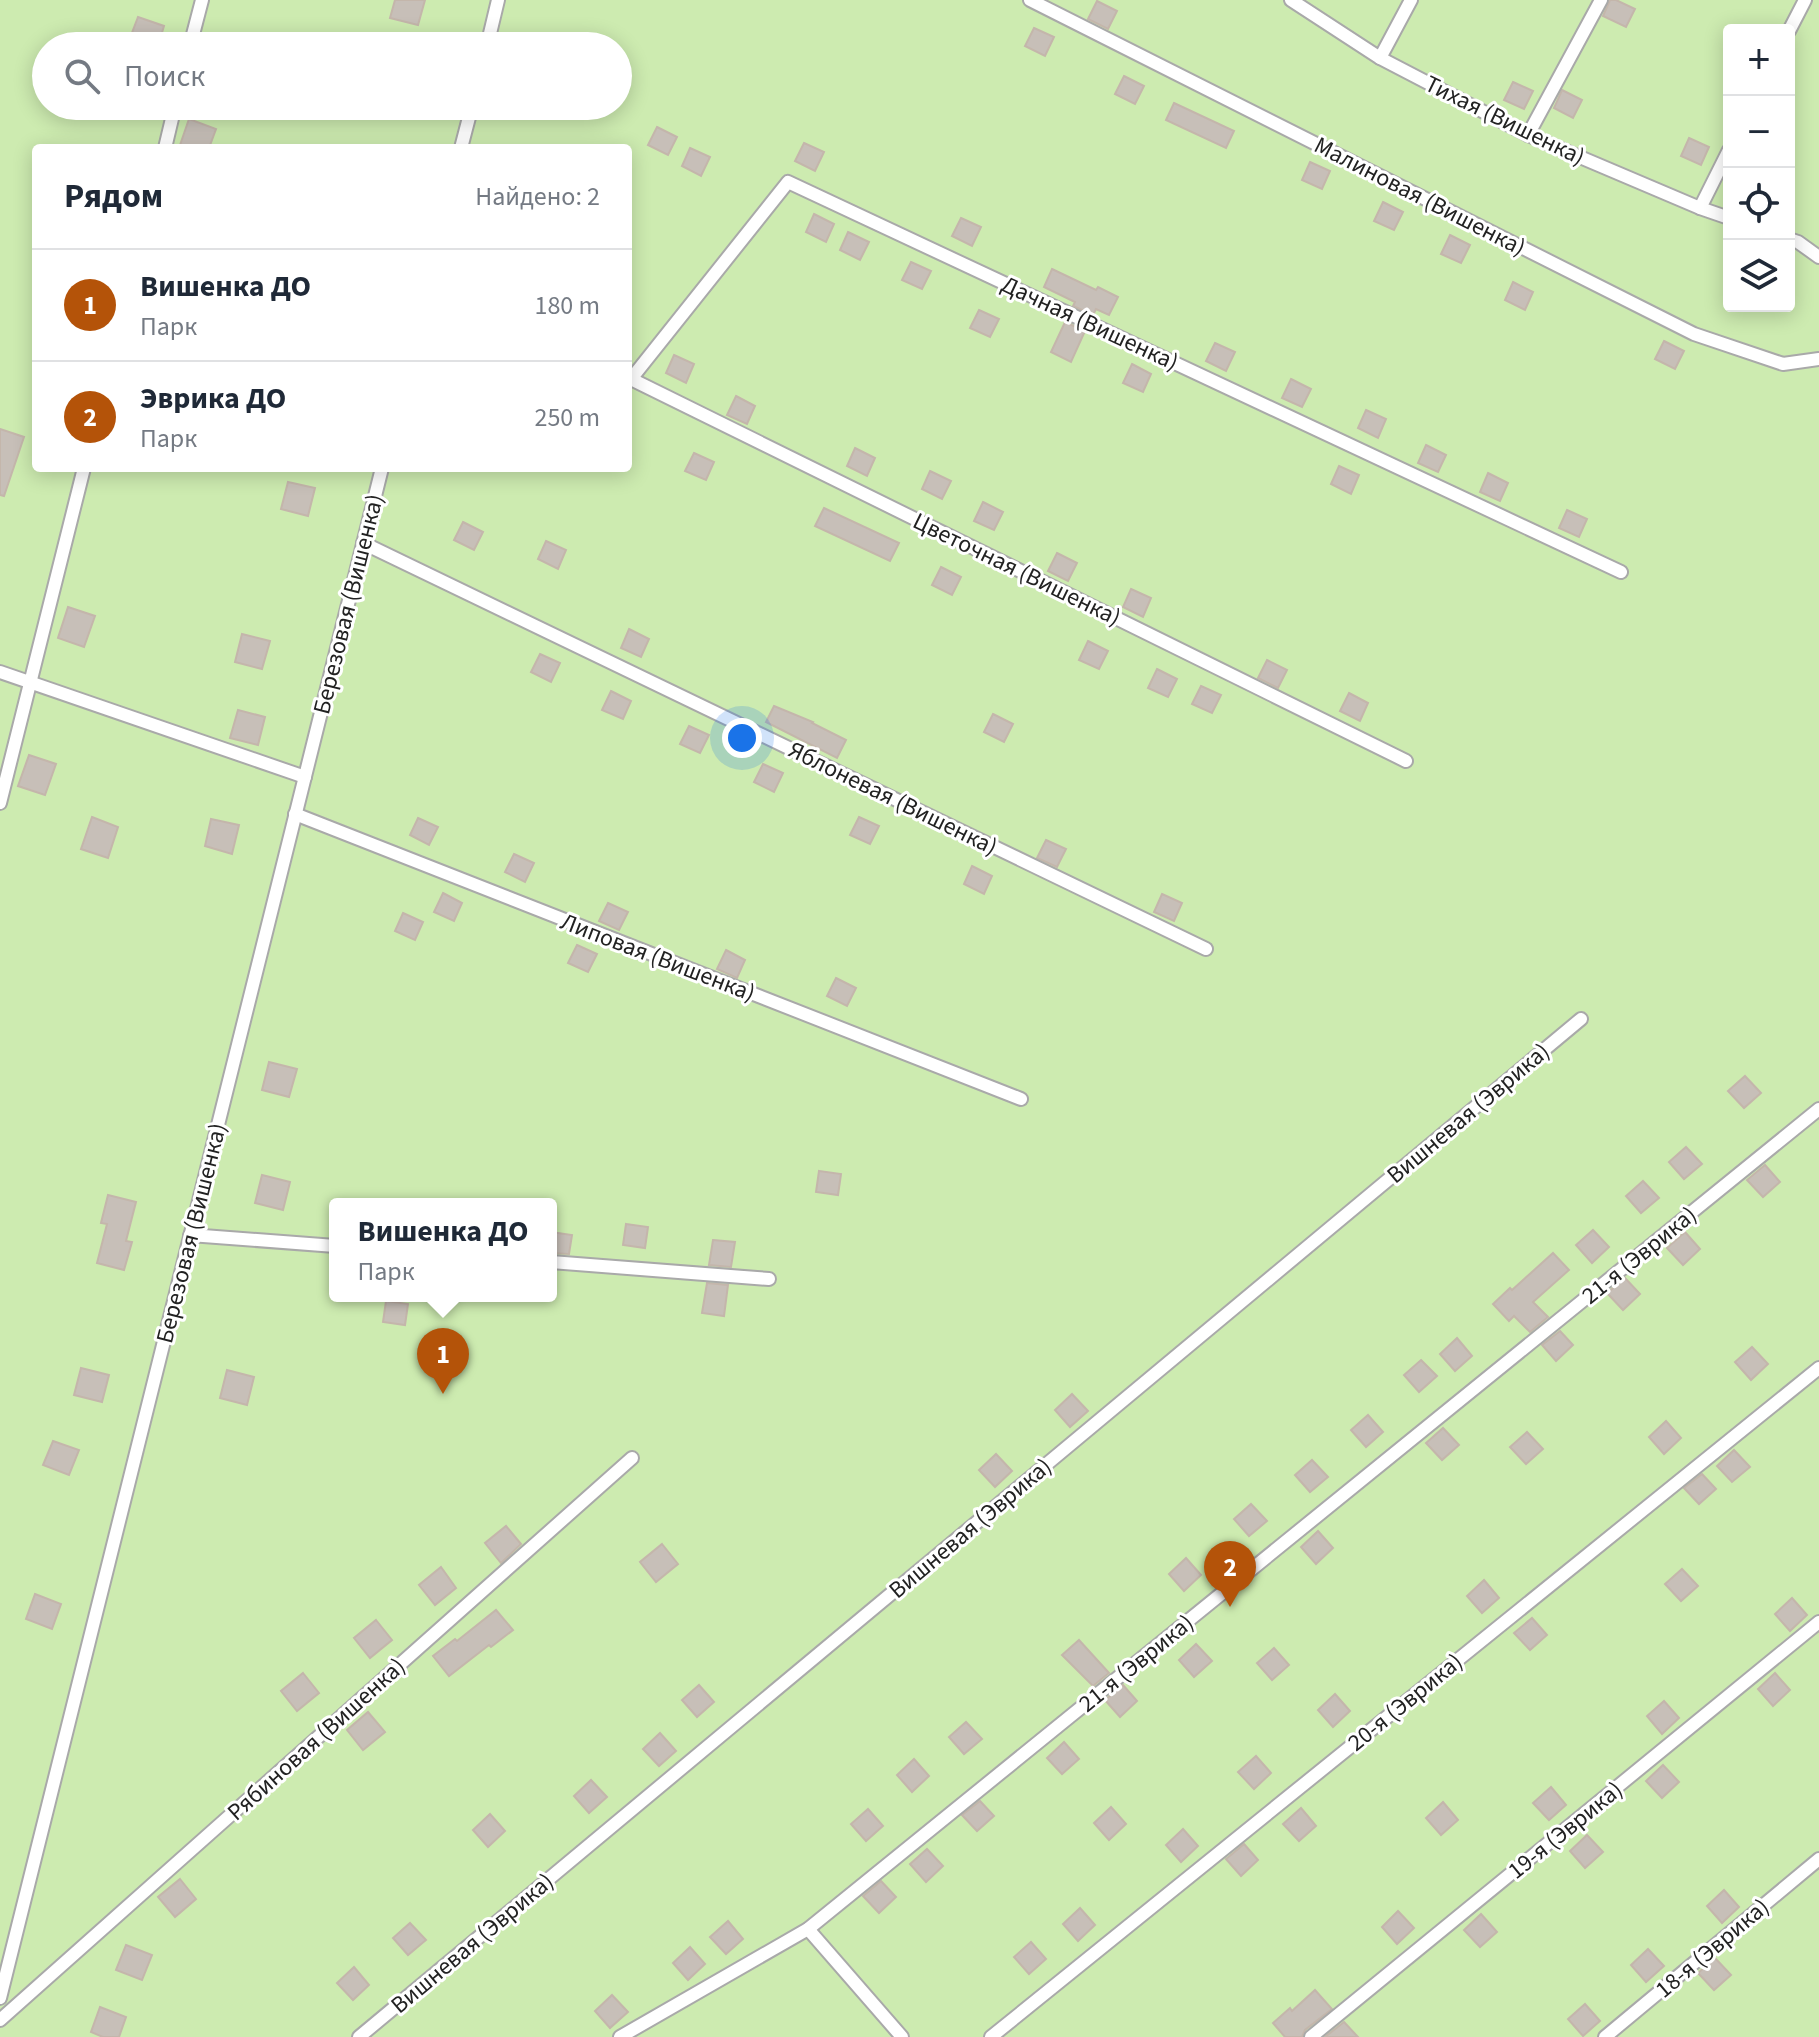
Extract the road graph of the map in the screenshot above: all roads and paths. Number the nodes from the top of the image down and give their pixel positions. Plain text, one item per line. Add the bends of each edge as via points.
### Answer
1 (202, 0) edge
2 (498, 0) edge
3 (1030, 0) edge
4 (1291, 0) edge
5 (1411, 0) edge
6 (1601, 0) edge
7 (1805, 0) edge
8 (1793, 24) edge
9 (194, 32) edge
10 (490, 32) edge
11 (1380, 58) junction
12 (172, 120) edge
13 (468, 120) edge
14 (1528, 135) junction
15 (166, 144) edge
16 (462, 144) edge
17 (1723, 162) edge
18 (1700, 208) junction
19 (1723, 216) edge
20 (1792, 240) edge
21 (1819, 257) edge
22 (1819, 359) edge
23 (632, 377) edge
24 (632, 380) edge
25 (83, 472) edge
26 (381, 472) edge
27 (363, 543) junction
28 (1621, 572) dead end
29 (0, 672) edge
30 (30, 682) junction
31 (1406, 761) dead end
32 (305, 777) junction
33 (0, 803) edge
34 (295, 814) junction
35 (1206, 949) dead end
36 (1581, 1019) dead end
37 (1021, 1099) dead end
38 (1819, 1109) edge
39 (190, 1235) junction
40 (329, 1246) edge
41 (557, 1262) edge
42 (769, 1279) dead end
43 (1819, 1368) edge
44 (632, 1458) dead end
45 (1819, 1622) edge
46 (1819, 1859) edge
47 (808, 1929) junction
48 (0, 1998) edge
49 (0, 2020) edge
50 (359, 2037) edge
51 (620, 2037) edge
52 (902, 2037) edge
53 (991, 2037) edge
54 (1311, 2037) edge
55 (1605, 2037) edge

1 - 9 lane
2 - 10 lane
3 - 22 lane, Малиновая (Вишенка) via 1694,334 1783,364
4 - 11 lane, Тихая (Вишенка)
5 - 11 lane
6 - 14 lane
7 - 8 lane
11 - 14 lane, Тихая (Вишенка)
12 - 15 lane
13 - 16 lane
14 - 18 lane, Тихая (Вишенка)
17 - 18 lane
18 - 19 lane, Тихая (Вишенка)
20 - 21 lane
23 - 28 lane, Дачная (Вишенка) via 788,182
24 - 31 lane, Цветочная (Вишенка)
25 - 30 lane
26 - 27 lane, Березовая (Вишенка)
27 - 32 lane, Березовая (Вишенка)
27 - 35 lane, Яблоневая (Вишенка)
29 - 30 lane
30 - 32 lane
30 - 33 lane
32 - 34 lane, Березовая (Вишенка)
34 - 37 lane, Липовая (Вишенка)
34 - 39 lane, Березовая (Вишенка)
36 - 50 lane, Вишневая (Эврика)
38 - 47 lane, 21-я (Эврика)
39 - 40 lane
39 - 48 lane, Березовая (Вишенка)
41 - 42 lane
43 - 53 lane, 20-я (Эврика)
44 - 49 lane, Рябиновая (Вишенка)
45 - 54 lane, 19-я (Эврика)
46 - 55 lane, 18-я (Эврика)
47 - 51 lane, 21-я (Эврика)
47 - 52 lane

